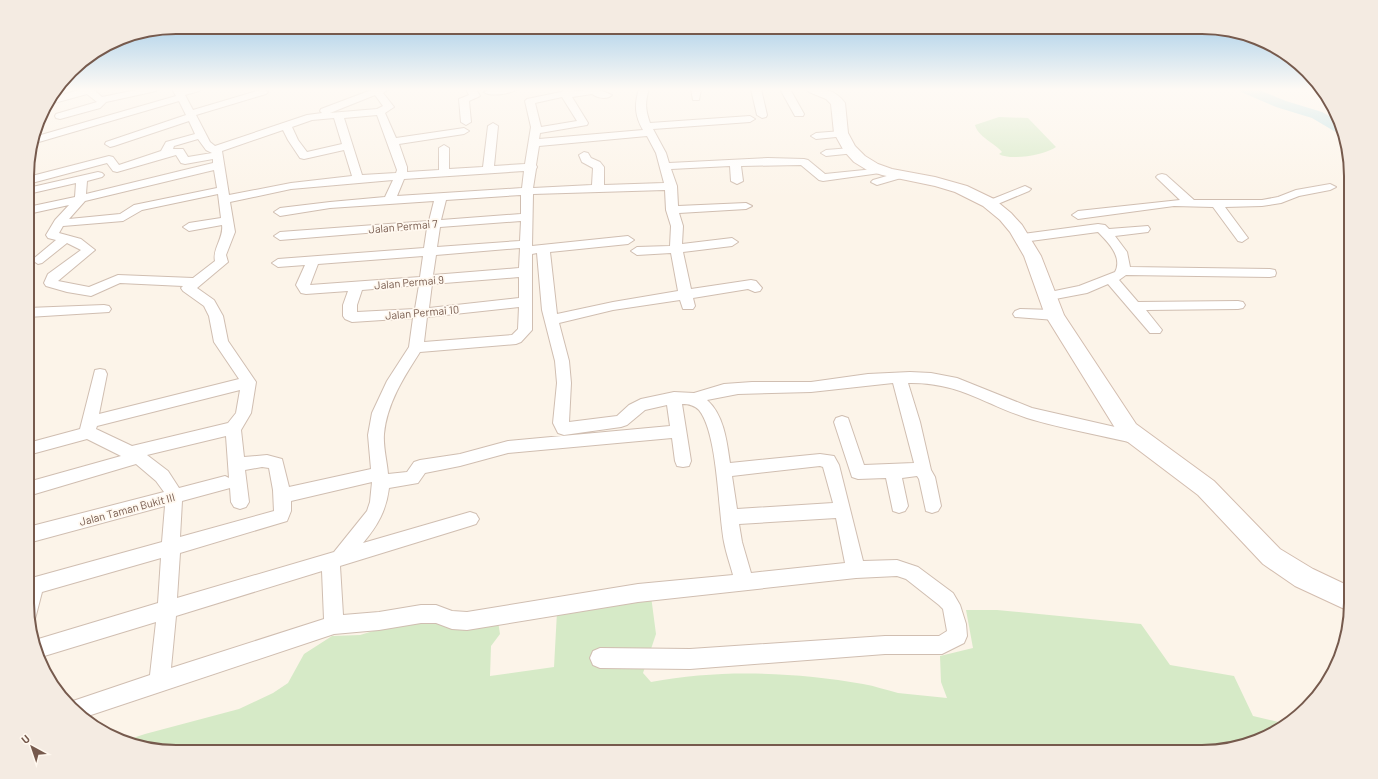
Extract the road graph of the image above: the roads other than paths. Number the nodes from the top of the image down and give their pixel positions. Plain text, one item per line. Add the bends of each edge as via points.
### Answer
1 (81, 125) edge
2 (162, 125) edge
3 (197, 125) edge
4 (341, 125) edge
5 (385, 125) edge
6 (465, 125) edge
7 (534, 125) edge
8 (570, 125) edge
9 (646, 125) edge
10 (685, 125) edge
11 (841, 125) edge
12 (287, 126) joint
13 (493, 126) dead end
14 (648, 129) junction
15 (535, 132) junction
16 (842, 134) junction
17 (202, 135) junction
18 (816, 136) dead end
19 (39, 139) edge
20 (391, 142) junction
21 (110, 144) dead end
22 (534, 144) junction
23 (346, 146) junction
24 (444, 148) dead end
25 (852, 151) junction
26 (165, 153) junction
27 (826, 153) dead end
28 (584, 155) dead end
29 (77, 157) dead end
30 (218, 157) junction
31 (735, 163) junction
32 (665, 166) junction
33 (532, 167) junction
34 (34, 168) edge
35 (488, 170) junction
36 (444, 174) junction
37 (98, 175) dead end
38 (885, 176) junction
39 (399, 177) junction
40 (1162, 177) dead end
41 (82, 178) junction
42 (34, 179) edge
43 (358, 179) junction
44 (337, 181) junction
45 (737, 181) dead end
46 (670, 186) junction
47 (1330, 187) dead end
48 (598, 188) junction
49 (1025, 189) dead end
50 (34, 190) edge
51 (527, 191) junction
52 (223, 195) junction
53 (441, 197) junction
54 (80, 200) junction
55 (393, 200) junction
56 (1191, 203) junction
57 (989, 204) junction
58 (1216, 204) junction
59 (330, 205) junction
60 (746, 206) dead end
61 (34, 210) edge
62 (672, 210) junction
63 (280, 212) dead end
64 (527, 217) junction
65 (227, 221) junction
66 (59, 223) junction
67 (434, 224) junction
68 (189, 227) dead end
69 (1144, 229) dead end
70 (1098, 230) junction
71 (280, 236) dead end
72 (1023, 238) junction
73 (1242, 238) dead end
74 (65, 239) junction
75 (628, 240) dead end
76 (732, 242) dead end
77 (526, 247) junction
78 (543, 249) junction
79 (676, 249) junction
80 (431, 251) junction
81 (637, 251) dead end
82 (38, 260) dead end
83 (313, 260) junction
84 (1123, 271) junction
85 (526, 272) junction
86 (1270, 273) dead end
87 (306, 278) junction
88 (1111, 279) junction
89 (427, 280) junction
90 (196, 282) junction
91 (356, 287) junction
92 (755, 288) dead end
93 (687, 301) junction
94 (524, 302) junction
95 (1238, 305) dead end
96 (1052, 306) junction
97 (1136, 306) junction
98 (104, 309) dead end
99 (34, 313) edge
100 (421, 313) junction
101 (1020, 314) dead end
102 (552, 320) junction
103 (1155, 330) dead end
104 (416, 347) junction
105 (100, 374) dead end
106 (899, 378) junction
107 (249, 382) junction
108 (674, 398) junction
109 (695, 399) junction
110 (842, 422) dead end
111 (89, 428) junction
112 (233, 428) junction
113 (678, 430) junction
114 (1137, 438) junction
115 (34, 447) edge
116 (134, 455) junction
117 (683, 461) dead end
118 (236, 465) junction
119 (723, 470) junction
120 (922, 470) junction
121 (893, 472) junction
122 (380, 478) junction
123 (225, 483) dead end
124 (34, 487) edge
125 (174, 496) junction
126 (282, 496) junction
127 (240, 502) dead end
128 (898, 506) dead end
129 (932, 506) dead end
130 (843, 510) junction
131 (729, 517) junction
132 (470, 519) dead end
133 (34, 533) edge
134 (171, 548) junction
135 (335, 559) junction
136 (856, 570) junction
137 (745, 582) junction
138 (34, 586) edge
139 (1344, 597) edge
140 (167, 611) junction
141 (334, 625) junction
142 (41, 647) edge
143 (600, 658) dead end
144 (159, 682) junction
145 (80, 708) edge

1 - 19 street
2 - 21 street
3 - 17 street
4 - 23 street
5 - 20 street
6 - 20 street
7 - 15 street
8 - 15 street
9 - 14 street
10 - 14 street
11 - 16 street
12 - 23 street via 304,156
12 - 30 street
13 - 35 street
14 - 22 street
14 - 32 street via 656,141
15 - 22 street
16 - 18 street
16 - 25 street
17 - 26 street via 169,145
17 - 30 street
20 - 39 street via 402,165
22 - 33 street
23 - 43 street
24 - 36 street
25 - 27 street
25 - 38 street
26 - 30 street via 179,151 185,161
26 - 42 street via 117,169 109,159
28 - 48 street via 586,160 599,167
29 - 34 street
30 - 52 street
30 - 54 street
31 - 32 street
31 - 38 street via 805,162 823,178
31 - 45 street
32 - 46 street
33 - 35 street
33 - 51 street
35 - 36 street
36 - 39 street
37 - 41 street
38 - 57 street via 949,185
39 - 43 street
39 - 55 street via 392,190
40 - 56 street
41 - 50 street
41 - 54 street
43 - 44 street
44 - 52 street
44 - 59 street
46 - 48 street
46 - 62 street
47 - 58 street via 1262,203
48 - 51 street
49 - 57 street
51 - 53 street
51 - 64 street
52 - 65 street
52 - 66 street via 138,207 123,216
53 - 55 street
53 - 67 street
54 - 61 street
54 - 66 street
55 - 59 street
56 - 58 street
56 - 70 street via 1078,214
57 - 72 street
58 - 73 street
59 - 63 street
60 - 62 street
62 - 79 street via 677,226
64 - 67 street, Jalan Permai 7
64 - 77 street
65 - 68 street
65 - 90 street via 228,237 220,255 222,262
66 - 74 street via 52,236
67 - 71 street, Jalan Permai 7
67 - 80 street
69 - 70 street
70 - 72 street
70 - 84 street via 1122,255
72 - 96 street via 1029,246
74 - 82 street
74 - 90 street via 89,249 51,279 51,282 67,288 93,292 118,279
75 - 78 street
76 - 79 street
77 - 78 street
77 - 80 street
77 - 85 street
78 - 102 street
79 - 81 street
79 - 93 street
80 - 83 street
80 - 89 street
83 - 87 street
83 - 87 street via 278,263
84 - 86 street
84 - 88 street
85 - 89 street, Jalan Permai 9
85 - 94 street
87 - 91 street, Jalan Permai 9 via 303,286 306,290
88 - 96 street via 1082,290
88 - 97 street
89 - 91 street, Jalan Permai 9
89 - 100 street
90 - 107 street via 189,289 209,303 216,316 221,342
91 - 100 street, Jalan Permai 10 via 350,305 352,317
92 - 93 street via 751,284
93 - 102 street via 613,306
94 - 100 street, Jalan Permai 10
94 - 104 street via 525,330 516,339
95 - 97 street
96 - 101 street
96 - 114 street via 1114,410
97 - 103 street
98 - 99 street
100 - 104 street
102 - 108 street via 562,361 564,383 561,424 564,429 621,421 637,407
104 - 122 street via 394,381 380,413 376,436
105 - 111 street
106 - 109 street via 810,387 732,388 718,390
106 - 114 street via 933,378 946,381 978,390 1031,413
106 - 120 street via 924,466
107 - 111 street
107 - 112 street via 243,415 238,425
108 - 109 street
108 - 113 street
109 - 119 street via 704,406 712,419 719,440
110 - 121 street via 857,471
111 - 115 street
111 - 116 street via 93,434
112 - 116 street
112 - 118 street
113 - 117 street
113 - 122 street via 508,447 460,460 420,467 412,478
114 - 139 street via 1207,489 1234,514 1243,528 1273,558 1300,575
116 - 124 street
116 - 125 street via 164,478 173,490
118 - 126 street via 272,461 276,464
118 - 127 street
119 - 130 street via 824,460 831,465
119 - 131 street
120 - 121 street
120 - 129 street via 927,477
121 - 128 street
122 - 126 street
122 - 135 street via 380,502 375,514 356,540
123 - 125 street, Jalan Taman Bukit III
125 - 133 street, Jalan Taman Bukit III
125 - 134 street
126 - 134 street via 283,512 278,518
130 - 131 street
130 - 136 street
131 - 137 street via 733,542
132 - 135 street
134 - 138 street
134 - 140 street
135 - 140 street
135 - 141 street
136 - 137 street
136 - 143 street via 897,568 912,573 951,605 957,636 942,645 926,646 885,645 690,659
137 - 141 street via 638,593 468,621 452,620 436,614 421,614
140 - 142 street
140 - 144 street
141 - 144 street
144 - 145 street

